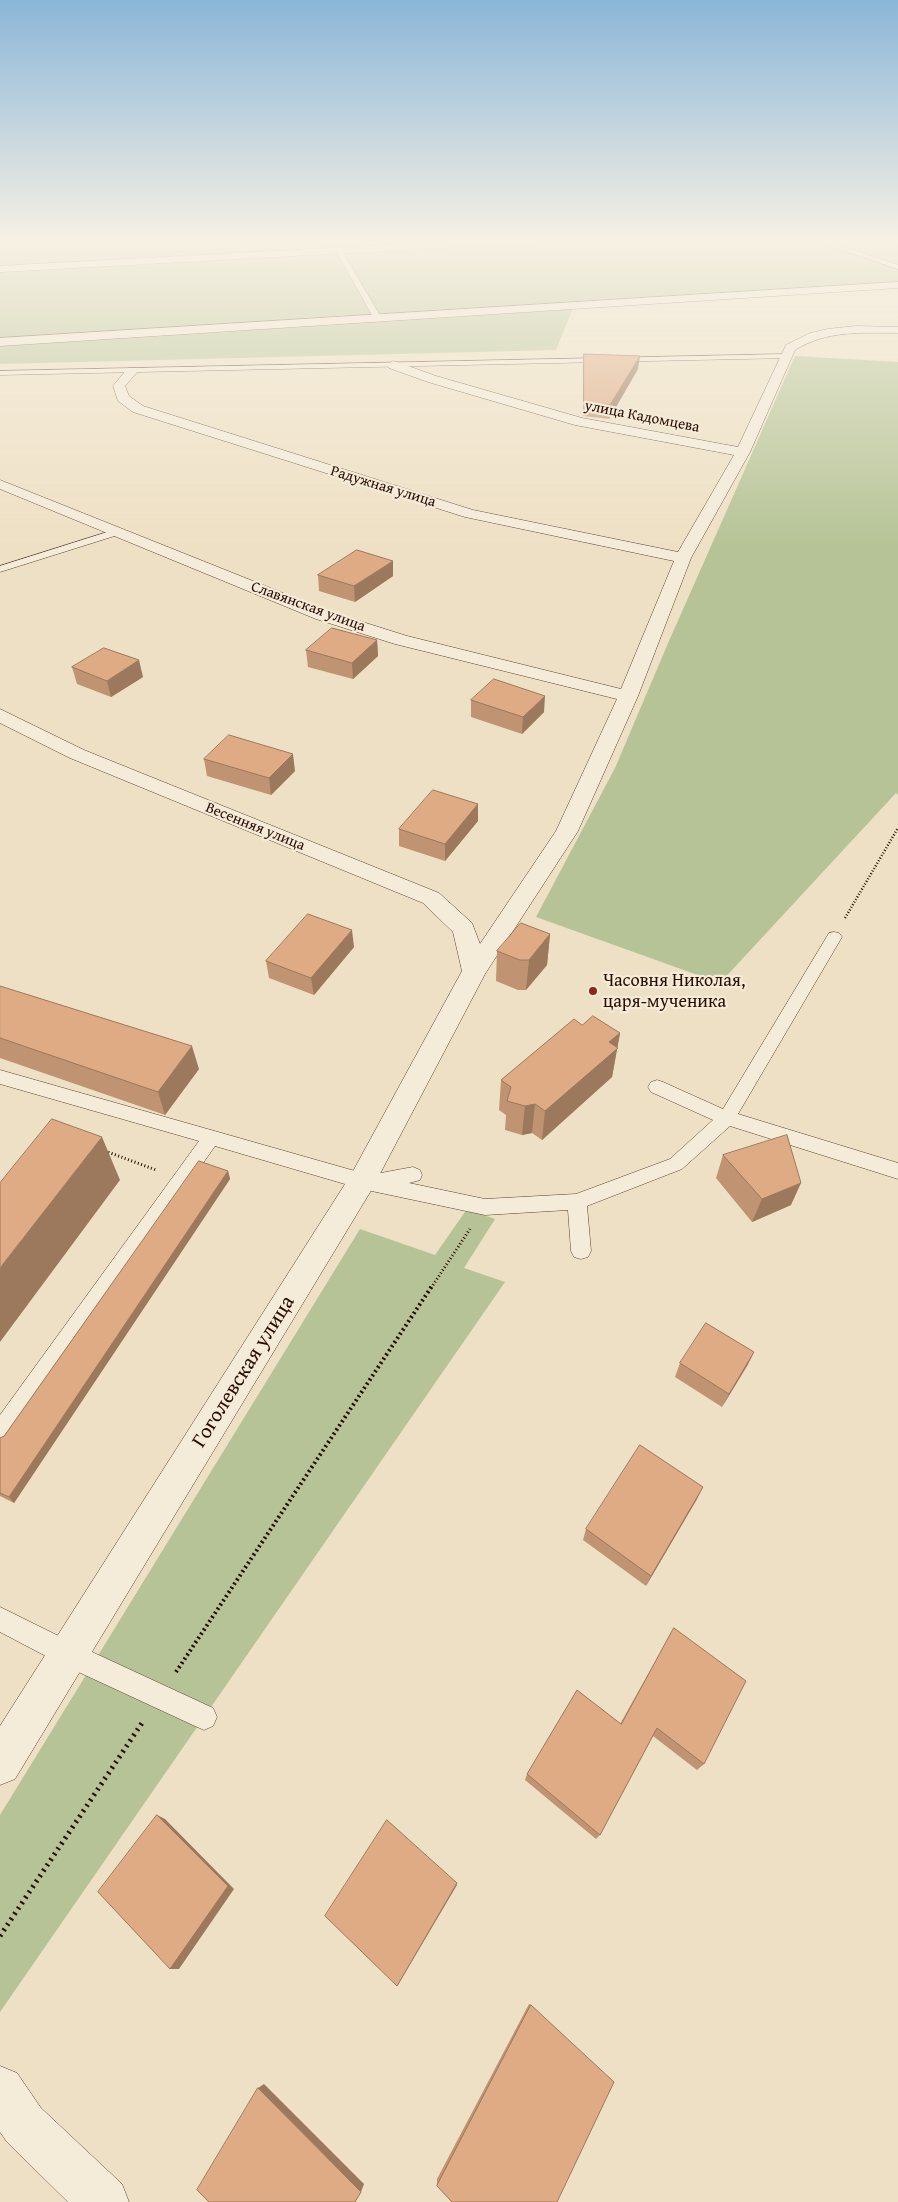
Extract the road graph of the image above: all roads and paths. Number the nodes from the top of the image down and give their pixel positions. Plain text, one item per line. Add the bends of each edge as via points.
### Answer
1 (797, 343) edge
2 (788, 356) junction
3 (393, 365) junction
4 (132, 371) junction
5 (0, 373) edge
6 (743, 452) junction
7 (0, 484) edge
8 (117, 532) junction
9 (683, 558) junction
10 (0, 569) edge
11 (628, 696) junction
12 (0, 715) edge
13 (898, 828) edge
14 (834, 937) joint
15 (474, 972) junction
16 (0, 1078) edge
17 (657, 1087) dead end
18 (727, 1118) junction
19 (211, 1138) junction
20 (96, 1148) edge
21 (158, 1171) dead end
22 (898, 1171) edge
23 (413, 1175) dead end
24 (362, 1181) junction
25 (577, 1202) junction
26 (485, 1207) junction
27 (581, 1251) dead end
28 (0, 1433) edge
29 (0, 1619) edge
30 (68, 1654) junction
31 (160, 1696) junction
32 (204, 1717) dead end
33 (0, 1764) edge
34 (0, 1936) edge
35 (0, 2090) edge
36 (104, 2202) edge

1 - 2 street, Гоголевская улица via 790,348
2 - 3 lane
2 - 6 street, Гоголевская улица
3 - 4 lane
3 - 6 street, улица Кадомцева via 580,422
4 - 5 lane
4 - 9 street, Радужная улица via 119,386 123,398 138,409 470,514
6 - 9 street, Гоголевская улица
7 - 8 street, Славянская улица
8 - 10 lane
8 - 11 street, Славянская улица via 322,615 401,640
9 - 11 street, Гоголевская улица
11 - 15 street, Гоголевская улица via 567,830 506,935
12 - 15 street, Весенняя улица via 76,754 431,898 464,929
13 - 14 path
14 - 18 lane
15 - 24 street, Гоголевская улица
16 - 19 lane
17 - 18 lane
18 - 22 lane
18 - 25 lane via 676,1164
19 - 24 lane
19 - 28 lane
20 - 21 path
23 - 24 lane
24 - 26 lane
24 - 30 street, Гоголевская улица
25 - 26 lane
25 - 27 lane
26 - 31 path
29 - 30 lane
30 - 31 lane
30 - 33 street, Гоголевская улица
31 - 32 lane
31 - 34 path
35 - 36 street via 24,2125

